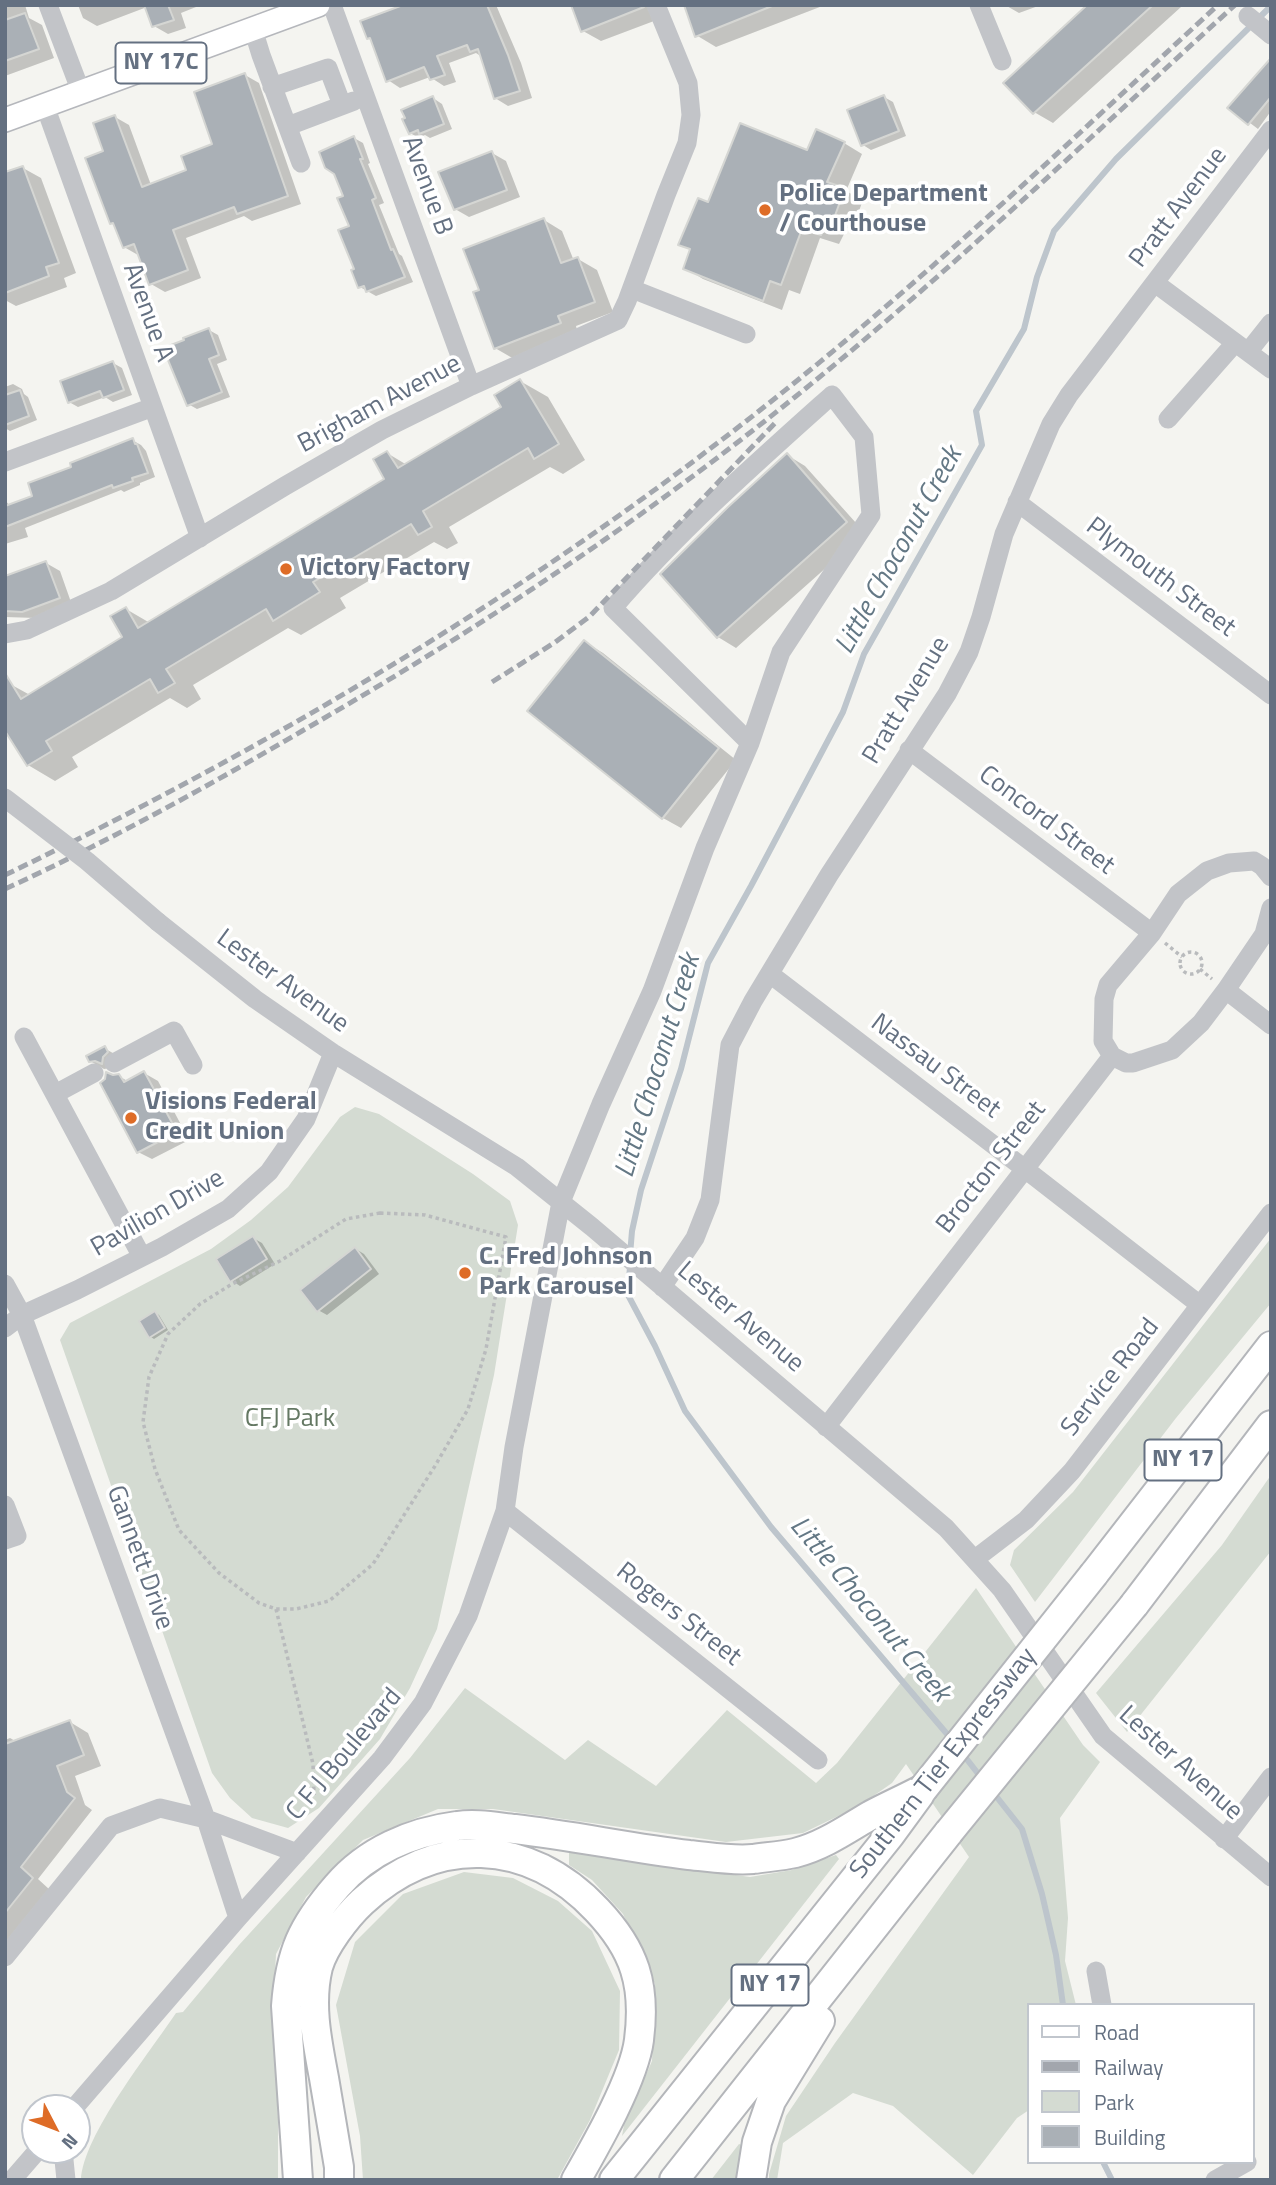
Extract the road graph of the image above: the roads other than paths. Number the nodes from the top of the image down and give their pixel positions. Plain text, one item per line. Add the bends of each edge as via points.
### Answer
1 (48, 5) edge
2 (318, 5) edge
3 (332, 5) edge
4 (656, 5) edge
5 (979, 5) edge
6 (1248, 16) dead end
7 (253, 29) junction
8 (1268, 33) edge
9 (1002, 61) dead end
10 (272, 87) junction
11 (81, 92) junction
12 (365, 97) junction
13 (342, 105) junction
14 (45, 106) junction
15 (5, 120) edge
16 (288, 126) junction
17 (1271, 130) edge
18 (301, 163) dead end
19 (1155, 283) junction
20 (632, 289) junction
21 (1271, 323) edge
22 (746, 334) dead end
23 (1242, 347) junction
24 (1271, 369) edge
25 (471, 386) junction
26 (153, 407) junction
27 (1168, 419) dead end
28 (5, 462) edge
29 (1017, 502) junction
30 (200, 538) junction
31 (5, 634) edge
32 (1271, 695) edge
33 (750, 743) junction
34 (909, 750) junction
35 (5, 798) edge
36 (1268, 866) edge
37 (1271, 908) edge
38 (1152, 933) junction
39 (770, 974) junction
40 (1226, 990) junction
41 (1271, 1025) edge
42 (24, 1037) dead end
43 (333, 1053) junction
44 (1112, 1056) junction
45 (114, 1063) dead end
46 (193, 1065) dead end
47 (94, 1073) dead end
48 (55, 1094) junction
49 (1026, 1168) junction
50 (561, 1202) junction
51 (1271, 1213) edge
52 (142, 1257) junction
53 (657, 1283) junction
54 (5, 1284) edge
55 (1200, 1305) junction
56 (22, 1315) junction
57 (5, 1328) edge
58 (1271, 1346) edge
59 (1271, 1424) edge
60 (826, 1427) junction
61 (5, 1505) edge
62 (505, 1511) junction
63 (5, 1540) edge
64 (975, 1559) junction
65 (818, 1760) dead end
66 (1271, 1777) edge
67 (923, 1789) junction
68 (206, 1819) junction
69 (1224, 1839) junction
70 (297, 1853) junction
71 (1271, 1877) edge
72 (908, 1884) junction
73 (238, 1918) junction
74 (5, 1957) edge
75 (1096, 1971) dead end
76 (1102, 2003) edge
77 (86, 2094) edge
78 (26, 2164) edge
79 (1243, 2164) edge
80 (12, 2180) edge
81 (298, 2180) edge
82 (339, 2180) edge
83 (576, 2180) edge
84 (614, 2180) edge
85 (674, 2180) edge
86 (751, 2180) edge
87 (1215, 2180) edge

1 - 11 street
2 - 7 main road, NY 17C
3 - 12 street, Avenue B
4 - 20 street, Brigham Avenue via 688,83 691,115 687,144
5 - 9 street
6 - 8 street
7 - 10 street
7 - 11 main road, NY 17C
10 - 13 street via 327,68
10 - 16 street
11 - 14 main road, NY 17C
12 - 13 street
12 - 25 street, Avenue B
13 - 16 street
14 - 15 main road, NY 17C
14 - 26 street, Avenue A
16 - 18 street
17 - 19 street, Pratt Avenue
19 - 23 street
19 - 29 street, Pratt Avenue via 1069,395 1051,424
20 - 22 street
20 - 25 street, Brigham Avenue via 618,320
21 - 23 street
23 - 24 street
23 - 27 street
25 - 30 street, Brigham Avenue via 382,430
26 - 28 street
26 - 30 street, Avenue A
29 - 32 street, Plymouth Street
29 - 34 street, Pratt Avenue via 969,652
30 - 31 street, Brigham Avenue via 111,591 27,630
33 - 33 street, C F J Boulevard via 781,652 871,515 864,437 832,395 725,490 613,608
33 - 50 street, C F J Boulevard via 652,991
34 - 38 street, Concord Street
34 - 39 street, Pratt Avenue
35 - 43 street, Lester Avenue, bridge via 255,999
36 - 38 street via 1255,861 1229,863 1207,871 1178,894
37 - 40 street via 1264,934
38 - 44 street via 1108,985 1103,1041
39 - 49 street, Nassau Street
39 - 53 street, Pratt Avenue via 730,1045 709,1199 695,1238
40 - 41 street
40 - 44 street via 1172,1050 1133,1063
42 - 48 street
43 - 50 street, Lester Avenue via 517,1167
43 - 52 street, Pavilion Drive via 306,1119 269,1172 228,1209
44 - 49 street, Brocton Street
45 - 46 street via 174,1031
47 - 48 street
48 - 52 street
49 - 55 street, Nassau Street
49 - 60 street, Brocton Street
50 - 53 street, Lester Avenue
50 - 62 street, C F J Boulevard
51 - 55 street, Service Road
52 - 56 street, Pavilion Drive
53 - 60 street, Lester Avenue
54 - 56 street, Gannett Drive
55 - 64 street, Service Road via 1072,1471 1026,1520
56 - 57 street, Pavilion Drive
56 - 68 street, Gannett Drive
58 - 67 highway, Southern Tier Expressway / NY 17, bridge
59 - 72 highway, Southern Tier Expressway / NY 17, bridge via 1134,1605
60 - 64 street, Lester Avenue via 947,1528
61 - 63 street via 18,1536
62 - 65 street, Rogers Street
62 - 70 street, C F J Boulevard via 468,1616 423,1703 382,1758
64 - 69 street, Lester Avenue via 1002,1590 1103,1736
66 - 69 street
67 - 81 highway via 827,1840 796,1852 751,1859 647,1850 477,1825 416,1834 367,1858 321,1904 294,1954 286,2006
67 - 84 highway, Southern Tier Expressway / NY 17
68 - 70 street
68 - 73 street, Gannett Drive
68 - 74 street via 160,1808 111,1826
69 - 71 street, Lester Avenue
70 - 73 street, C F J Boulevard
72 - 85 highway, Southern Tier Expressway / NY 17
72 - 86 highway via 771,2101 757,2142
73 - 77 street, C F J Boulevard
75 - 76 street
78 - 80 street
79 - 87 street
82 - 83 highway via 314,2021 319,1965 355,1908 384,1884 433,1859 455,1854 505,1855 564,1880 607,1921 627,1948 637,1972 639,2042 627,2081

